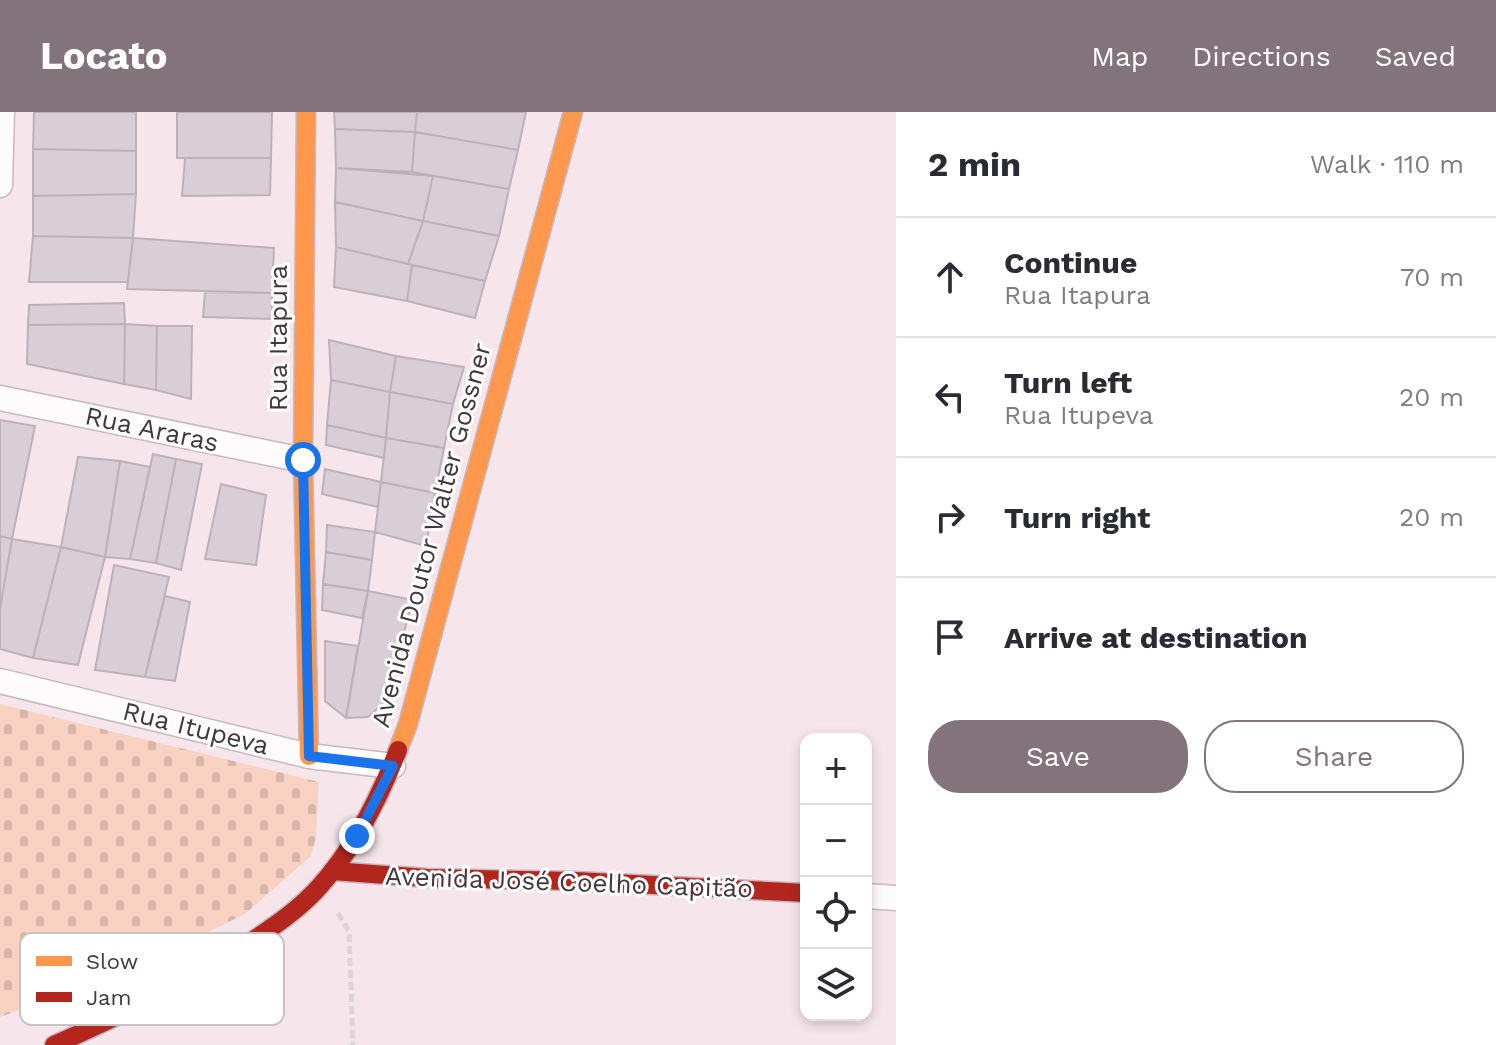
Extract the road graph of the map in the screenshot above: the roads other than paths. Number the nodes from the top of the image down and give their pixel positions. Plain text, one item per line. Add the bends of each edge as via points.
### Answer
1 (306, 112) edge
2 (573, 112) edge
3 (1, 116) edge
4 (0, 185) edge
5 (0, 398) edge
6 (303, 460) junction
7 (0, 681) edge
8 (309, 756) junction
9 (393, 766) junction
10 (332, 871) junction
11 (800, 893) edge
12 (872, 896) edge
13 (896, 898) edge
14 (263, 933) edge
15 (100, 1025) edge
16 (54, 1045) edge

1 - 6 main road, Rua Itapura
2 - 9 main road, Avenida Doutor Walter Gossner
3 - 4 street
5 - 6 street, Rua Araras
6 - 8 main road, Rua Itapura
7 - 8 street, Rua Itupeva
8 - 9 street, Rua Itupeva
9 - 10 main road, Avenida Doutor Walter Gossner via 357,836
10 - 11 main road, Avenida José Coelho Capitão
10 - 14 main road, Avenida Doutor Walter Gossner via 288,916
12 - 13 street
15 - 16 main road, Avenida Doutor Walter Gossner

